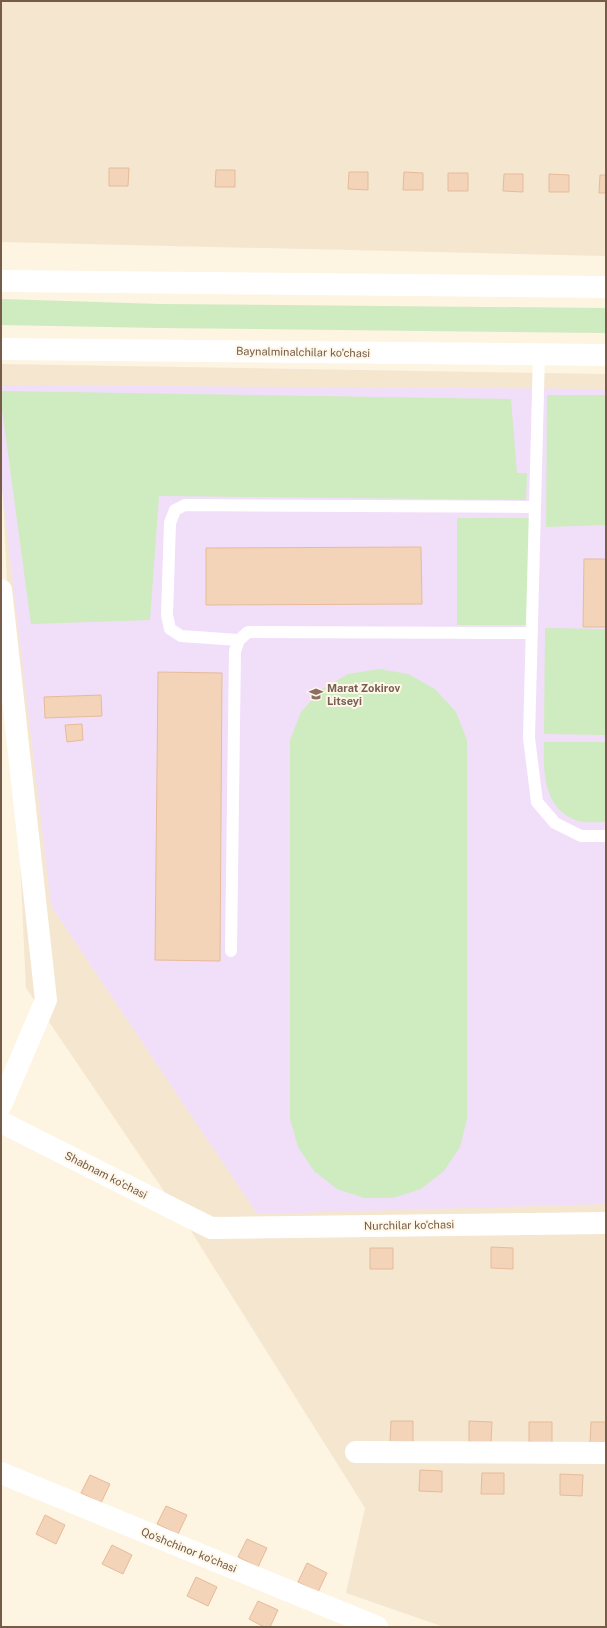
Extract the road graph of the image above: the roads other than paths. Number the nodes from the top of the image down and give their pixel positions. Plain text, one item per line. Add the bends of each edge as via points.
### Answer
1 (1, 281) edge
2 (606, 287) edge
3 (1, 348) edge
4 (539, 354) junction
5 (606, 355) edge
6 (535, 507) junction
7 (1, 590) edge
8 (532, 633) junction
9 (239, 640) junction
10 (606, 836) edge
11 (231, 951) dead end
12 (1, 1105) edge
13 (1, 1122) edge
14 (606, 1223) edge
15 (211, 1228) joint
16 (356, 1452) dead end
17 (606, 1453) edge
18 (1, 1473) edge
19 (377, 1627) edge

1 - 2 street
3 - 4 street, Baynalminalchilar ko’chasi
4 - 5 street, Baynalminalchilar ko’chasi
4 - 6 lane
6 - 8 lane
6 - 9 lane via 185,505 175,510 170,523 167,615 170,629 181,636
7 - 12 street via 46,1000
8 - 9 lane via 248,632
8 - 10 lane via 529,738 537,802 555,823 581,836
9 - 11 lane via 235,651
13 - 15 street, Shabnam ko'chasi
14 - 15 street, Nurchilar ko'chasi
16 - 17 street
18 - 19 street, Qo'shchinor ko'chasi

